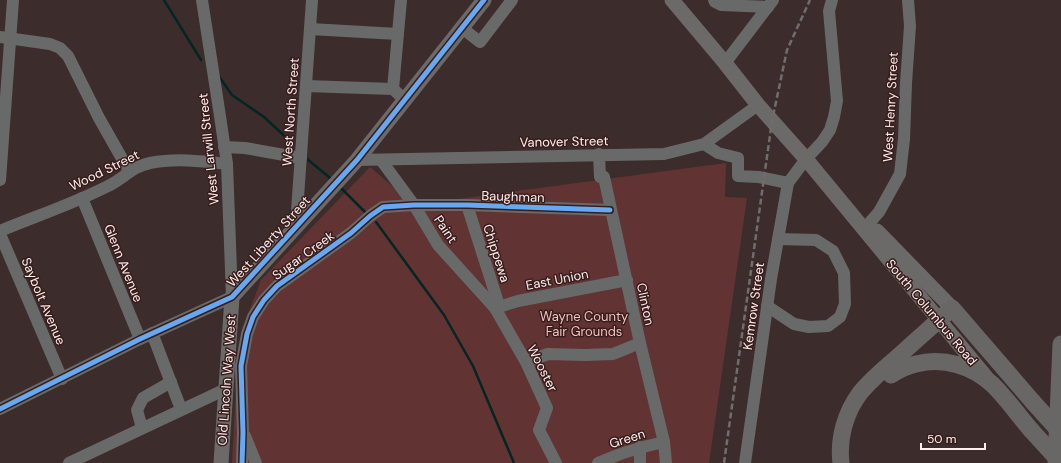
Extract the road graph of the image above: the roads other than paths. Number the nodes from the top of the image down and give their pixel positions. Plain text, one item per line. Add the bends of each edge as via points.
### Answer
1 (13, 0) edge
2 (202, 0) edge
3 (312, 0) edge
4 (401, 0) edge
5 (484, 0) edge
6 (512, 0) edge
7 (714, 0) edge
8 (832, 0) edge
9 (908, 0) edge
10 (770, 3) edge
11 (679, 4) edge
12 (462, 28) junction
13 (310, 29) junction
14 (398, 34) junction
15 (5, 38) edge
16 (725, 63) junction
17 (306, 86) junction
18 (393, 89) junction
19 (405, 100) junction
20 (3, 103) edge
21 (758, 105) junction
22 (704, 144) junction
23 (224, 147) junction
24 (599, 154) junction
25 (301, 158) junction
26 (806, 159) junction
27 (357, 160) junction
28 (381, 160) junction
29 (226, 164) junction
30 (129, 171) junction
31 (0, 172) edge
32 (0, 180) edge
33 (788, 183) junction
34 (82, 198) junction
35 (414, 205) junction
36 (467, 205) junction
37 (610, 210) junction
38 (296, 226) junction
39 (867, 226) junction
40 (0, 230) edge
41 (0, 234) edge
42 (778, 239) junction
43 (626, 280) junction
44 (232, 297) junction
45 (767, 306) junction
46 (494, 308) junction
47 (954, 310) junction
48 (941, 323) junction
49 (152, 333) junction
50 (140, 339) junction
51 (640, 343) junction
52 (1061, 344) edge
53 (526, 362) junction
54 (891, 375) junction
55 (62, 379) junction
56 (171, 382) junction
57 (993, 385) junction
58 (226, 389) junction
59 (0, 409) edge
60 (181, 409) junction
61 (142, 428) junction
62 (223, 431) junction
63 (243, 433) junction
64 (1061, 433) edge
65 (664, 442) junction
66 (640, 447) junction
67 (69, 463) edge
68 (221, 463) edge
69 (242, 463) edge
70 (256, 463) edge
71 (556, 463) edge
72 (598, 463) edge
73 (640, 463) edge
74 (666, 463) edge
75 (745, 463) edge
76 (842, 463) edge
77 (850, 463) edge
78 (1056, 463) edge
79 (1061, 463) edge

1 - 15 street
2 - 23 street, West Larwill Street
3 - 13 street, West North Street
4 - 14 street
5 - 12 main road, West Liberty Street
6 - 12 street via 480,42
7 - 10 street via 721,5
8 - 26 street, Kemrow Street via 829,11 837,102 830,130
9 - 39 street, West Henry Street via 910,26 900,174 879,212
10 - 16 street
11 - 16 main road, South Columbus Road
12 - 19 main road, West Liberty Street
13 - 14 street
13 - 17 street, West North Street
14 - 18 street
15 - 20 street
15 - 30 street via 50,44 60,48 68,56
16 - 21 main road, South Columbus Road
17 - 18 street
17 - 25 street, West North Street
18 - 19 street
19 - 27 main road, West Liberty Street
20 - 31 street
21 - 22 street, Vanover Street
21 - 26 main road, South Columbus Road
22 - 24 street, Vanover Street via 664,154
22 - 33 street via 718,153 738,158 738,176
23 - 25 street
23 - 29 street, West Larwill Street
24 - 28 street, Vanover Street
24 - 37 street, Clinton via 600,177 604,178
25 - 38 street, West North Street
26 - 33 street, Kemrow Street
26 - 39 main road, South Columbus Road
27 - 28 street, Vanover Street
27 - 38 main road, West Liberty Street
28 - 35 street, Paint
29 - 30 street, Wood Street via 177,160 149,163
29 - 44 street, West Larwill Street
30 - 34 street, Wood Street via 109,186
31 - 32 street
33 - 42 street, Kemrow Street
34 - 40 street, Wood Street
34 - 50 street, Glenn Avenue
35 - 36 street, Baughman
35 - 46 street, Paint via 438,245
35 - 63 street, Sugar Creek via 383,207 277,286 264,300 246,334 243,352
36 - 37 street, Baughman
36 - 46 street, Chippewa via 497,299
37 - 43 street, Clinton
38 - 44 main road, West Liberty Street
39 - 47 main road, South Columbus Road
39 - 48 main road, South Columbus Road
41 - 55 street, Saybolt Avenue
42 - 45 street, Kemrow Street
42 - 45 street via 816,240 833,251 844,273 844,304 840,317 828,326 794,324
43 - 46 street, East Union
43 - 51 street, Clinton
44 - 49 street, West Liberty Street
44 - 58 main road, Old Lincoln Way West
45 - 75 street, Kemrow Street
46 - 53 street, Wooster
47 - 48 highway
47 - 64 highway, South Columbus Road, bridge
48 - 54 highway
48 - 57 main road, South Columbus Road
48 - 76 highway via 872,380 860,394 850,410 843,429
49 - 50 street, West Liberty Street
49 - 56 street
50 - 55 street, West Liberty Street
51 - 53 street via 613,354 548,354
51 - 65 street, Clinton
52 - 78 highway
53 - 71 street, Wooster via 547,408 539,430
54 - 57 highway via 916,364 948,362 974,370
54 - 77 highway via 869,396 857,416 850,441
55 - 59 street, West Liberty Street
56 - 60 street
56 - 61 street via 144,398 137,410
57 - 79 highway, South Columbus Road, bridge
58 - 60 street
58 - 62 main road, Old Lincoln Way West
60 - 61 street
61 - 67 street
62 - 63 street
62 - 68 main road, Old Lincoln Way West
63 - 69 street, Sugar Creek
63 - 70 street
65 - 66 street, Green
65 - 74 street, Clinton
66 - 72 street, Green
66 - 73 street

